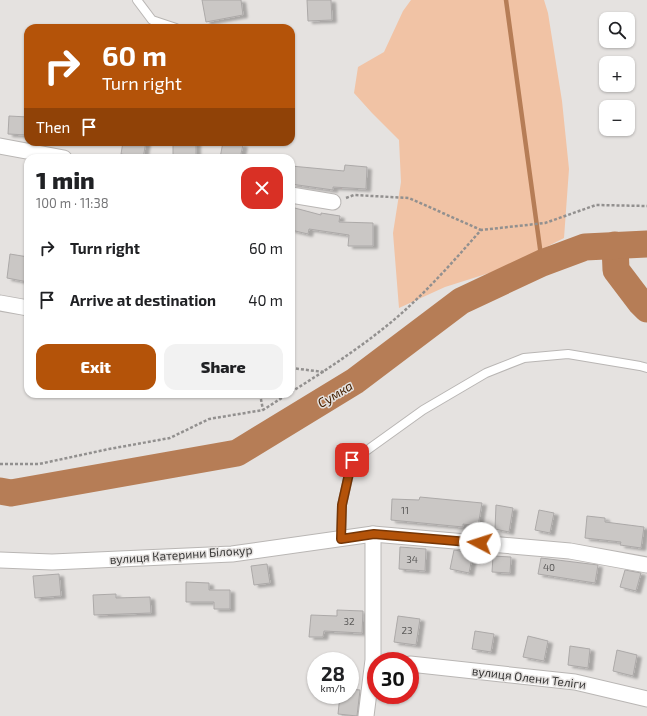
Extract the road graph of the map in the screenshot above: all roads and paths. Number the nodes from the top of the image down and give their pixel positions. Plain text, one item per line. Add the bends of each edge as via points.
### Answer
1 (137, 0) edge
2 (164, 24) edge
3 (0, 146) edge
4 (43, 154) edge
5 (295, 196) edge
6 (333, 202) joint
7 (647, 206) edge
8 (481, 230) junction
9 (0, 304) edge
10 (24, 307) edge
11 (295, 368) edge
12 (647, 368) edge
13 (324, 372) junction
14 (295, 390) edge
15 (261, 398) edge
16 (282, 398) edge
17 (263, 410) junction
18 (0, 464) edge
19 (374, 534) junction
20 (341, 539) junction
21 (0, 560) edge
22 (647, 565) edge
23 (380, 652) edge
24 (419, 665) edge
25 (647, 699) edge
26 (369, 704) edge
27 (366, 716) edge

1 - 2 lane via 152,20
3 - 4 street
5 - 6 street
6 - 8 path via 354,195 409,198
7 - 8 path via 596,205 546,224
8 - 13 path via 444,272 389,323
9 - 10 street
11 - 13 path
12 - 20 lane via 568,354 524,358 486,373 424,410 352,460 342,505
13 - 14 path
15 - 17 path
16 - 17 path
17 - 18 path via 209,420 170,438 39,464
19 - 20 street, вулиця Катерини Білокур
19 - 22 street, вулиця Катерини Білокур via 570,551
19 - 23 street
20 - 21 street, вулиця Катерини Білокур via 232,554 52,562
24 - 25 street, вулиця Олени Теліги via 575,682
26 - 27 street

